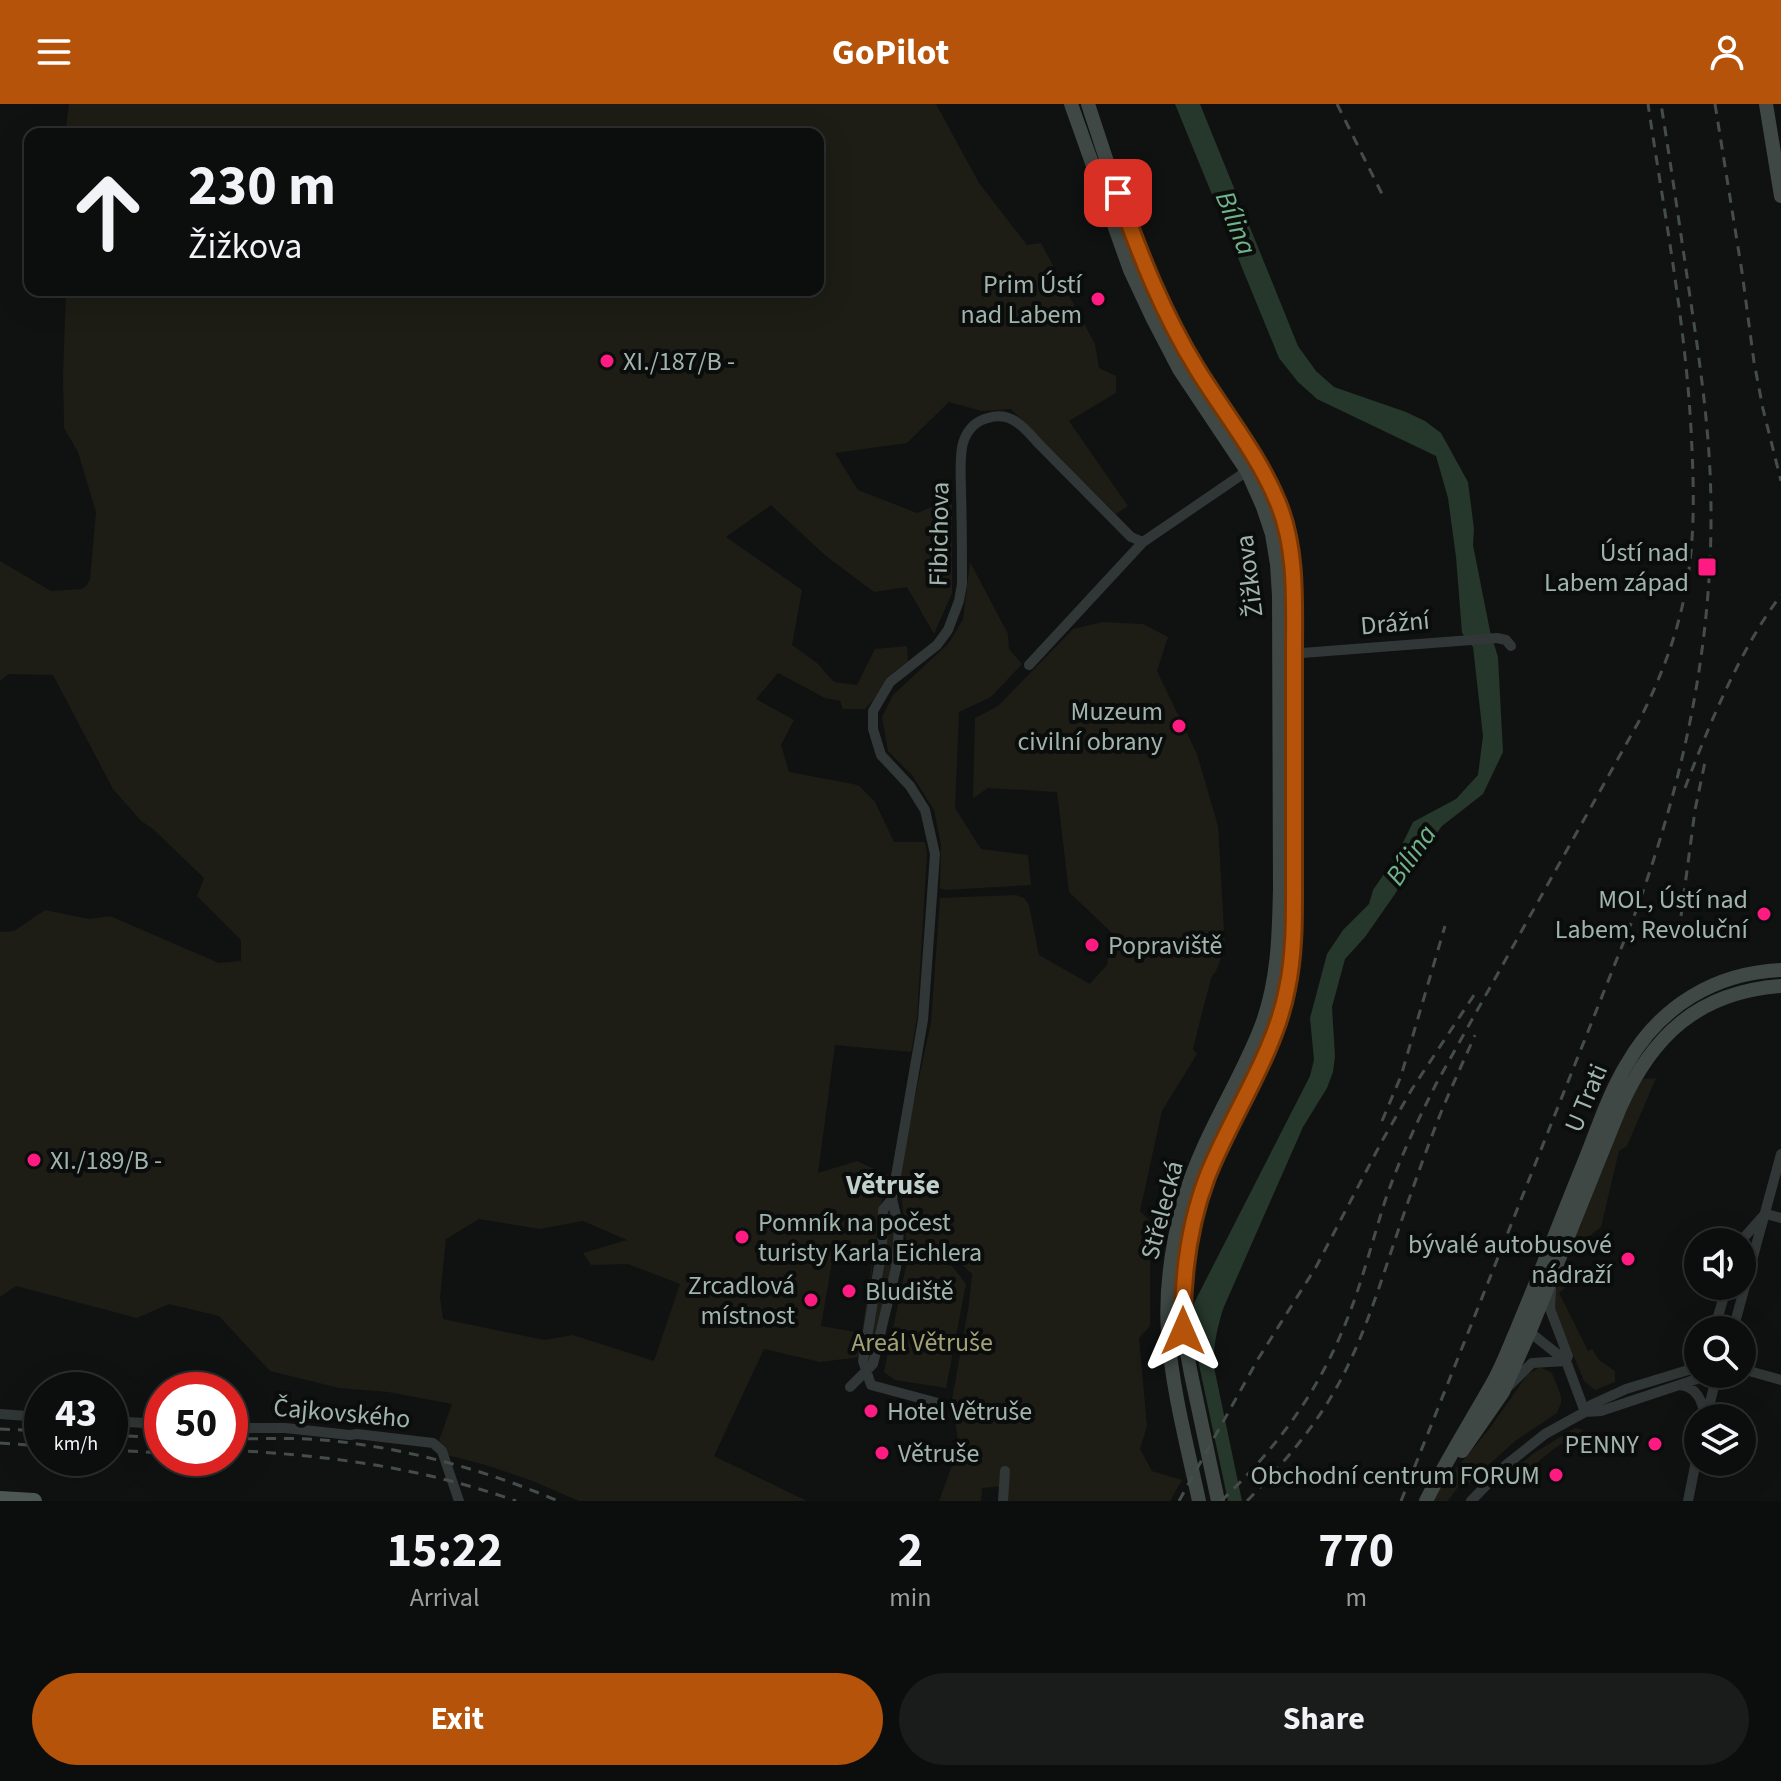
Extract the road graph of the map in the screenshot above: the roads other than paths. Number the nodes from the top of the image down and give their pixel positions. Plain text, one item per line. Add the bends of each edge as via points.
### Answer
1 (1071, 104) edge
2 (1088, 104) edge
3 (1766, 104) edge
4 (1781, 196) edge
5 (1247, 471) junction
6 (1143, 542) junction
7 (1511, 646) dead end
8 (1287, 654) junction
9 (1029, 665) dead end
10 (1781, 970) edge
11 (1781, 986) edge
12 (1279, 993) junction
13 (1781, 1154) edge
14 (892, 1199) junction
15 (1766, 1214) junction
16 (1781, 1218) edge
17 (1753, 1228) edge
18 (1551, 1280) junction
19 (1737, 1316) edge
20 (1524, 1329) junction
21 (1566, 1361) junction
22 (866, 1370) junction
23 (1684, 1371) edge
24 (1756, 1373) edge
25 (1781, 1380) edge
26 (1684, 1382) edge
27 (1678, 1384) junction
28 (850, 1387) dead end
29 (1503, 1392) junction
30 (938, 1403) dead end
31 (1703, 1404) edge
32 (1585, 1412) junction
33 (0, 1414) edge
34 (24, 1416) edge
35 (248, 1428) edge
36 (1005, 1471) dead end
37 (1693, 1476) edge
38 (0, 1499) edge
39 (34, 1501) edge
40 (459, 1501) edge
41 (1003, 1501) edge
42 (1199, 1501) edge
43 (1218, 1501) edge
44 (1427, 1501) edge
45 (1471, 1501) edge
46 (1688, 1501) edge

1 - 5 main road, Žižkova via 1130,270 1153,319 1179,369
2 - 8 main road, Žižkova via 1126,217 1167,314 1278,503 1292,563
3 - 4 main road
5 - 6 street
5 - 8 main road, Žižkova via 1277,564
6 - 9 street
6 - 14 street, Fibichova via 1131,537 1013,418 978,420 969,431 961,476 959,601 943,638 890,682 873,711 881,755 925,810 935,854 923,1020
7 - 8 street, Drážní via 1497,638
8 - 12 main road, Žižkova via 1294,937 1291,968
10 - 20 main road, U Trati via 1710,986 1681,1003 1643,1039 1613,1092
11 - 18 main road, U Trati via 1735,993 1709,1004 1684,1019 1648,1056 1624,1100
12 - 42 main road, Střelecká via 1185,1196 1170,1267 1173,1373
12 - 43 main road, Střelecká via 1275,1029 1208,1176 1185,1268 1183,1331
13 - 15 street
14 - 22 street, Fibichova via 883,1210
14 - 22 street, Fibichova via 899,1229 896,1268 873,1364
15 - 16 street
15 - 17 street
15 - 19 street
18 - 20 main road, U Trati
18 - 21 street, U Trati via 1550,1309
20 - 21 street, U Trati
20 - 29 main road, U Trati
20 - 44 main road, U Trati
21 - 29 street, U Trati via 1532,1363
21 - 32 street, U Trati
22 - 28 street, Fibichova
22 - 30 street via 871,1385
23 - 32 street via 1626,1389
24 - 25 street
26 - 27 street
27 - 31 street via 1696,1391
27 - 32 street
29 - 44 main road, U Trati
32 - 45 street via 1545,1434
33 - 34 street
35 - 40 street, Čajkovského via 433,1443 442,1451
36 - 41 street
37 - 46 street
38 - 39 main road

